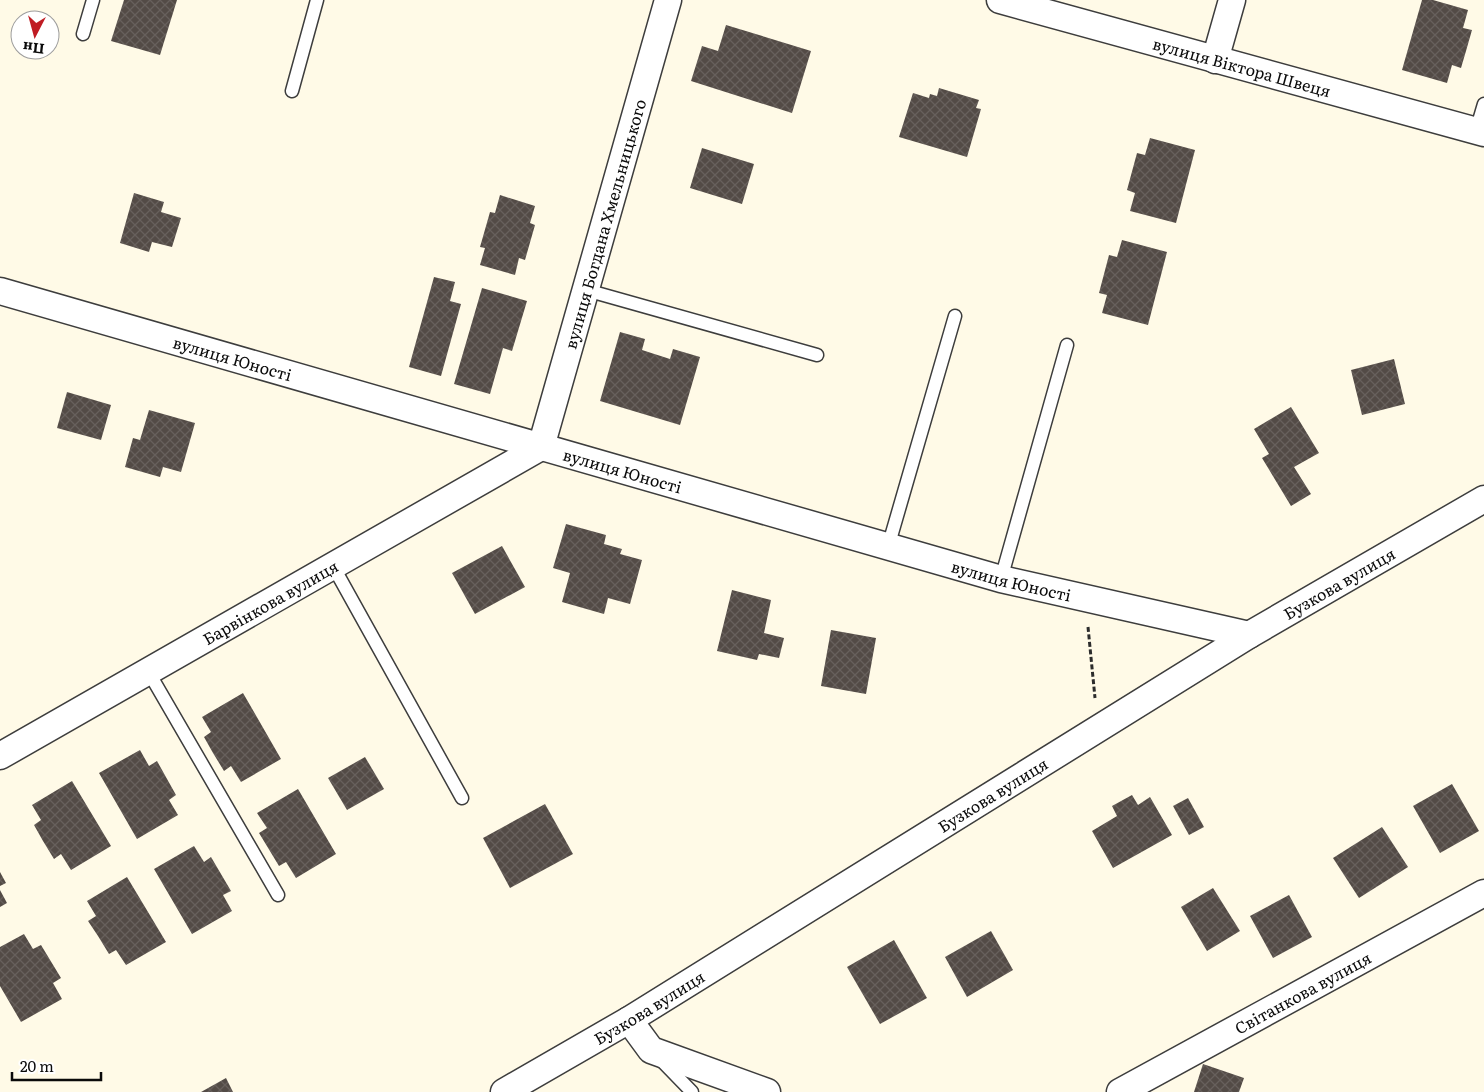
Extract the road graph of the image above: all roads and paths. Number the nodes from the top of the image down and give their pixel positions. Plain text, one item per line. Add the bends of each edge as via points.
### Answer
1 (93, 0) edge
2 (317, 0) edge
3 (668, 0) edge
4 (1000, 0) edge
5 (1232, 0) edge
6 (83, 34) dead end
7 (1215, 60) junction
8 (292, 91) dead end
9 (1484, 104) edge
10 (1480, 132) edge
11 (586, 290) junction
12 (0, 291) edge
13 (955, 316) dead end
14 (1067, 345) dead end
15 (818, 355) dead end
16 (541, 447) junction
17 (1484, 499) edge
18 (888, 546) junction
19 (333, 566) junction
20 (1001, 579) junction
21 (1085, 598) junction
22 (1249, 635) junction
23 (148, 671) junction
24 (1098, 729) junction
25 (0, 756) edge
26 (462, 798) dead end
27 (1484, 893) edge
28 (278, 894) dead end
29 (629, 1020) junction
30 (651, 1050) junction
31 (504, 1092) edge
32 (692, 1092) edge
33 (767, 1092) edge
34 (1120, 1092) edge

1 - 6 lane
2 - 8 lane
3 - 11 street, вулиця Богдана Хмельницького
4 - 7 street, вулиця Віктора Швеця
5 - 7 street
7 - 10 street, вулиця Віктора Швеця
9 - 10 lane
11 - 15 lane
11 - 16 street, вулиця Богдана Хмельницького
12 - 16 street, вулиця Юності
13 - 18 lane
14 - 20 lane
16 - 18 street, вулиця Юності
16 - 19 street, Барвінкова вулиця
17 - 22 street, Бузкова вулиця
18 - 20 street, вулиця Юності
19 - 23 street, Барвінкова вулиця
19 - 26 lane
20 - 21 street, вулиця Юності
21 - 22 street, вулиця Юності
21 - 24 path
22 - 24 street, Бузкова вулиця
23 - 25 street, Барвінкова вулиця
23 - 28 lane
24 - 29 street, Бузкова вулиця
27 - 34 street, Світанкова вулиця
29 - 30 street
29 - 31 street, Бузкова вулиця
30 - 32 lane
30 - 33 street

